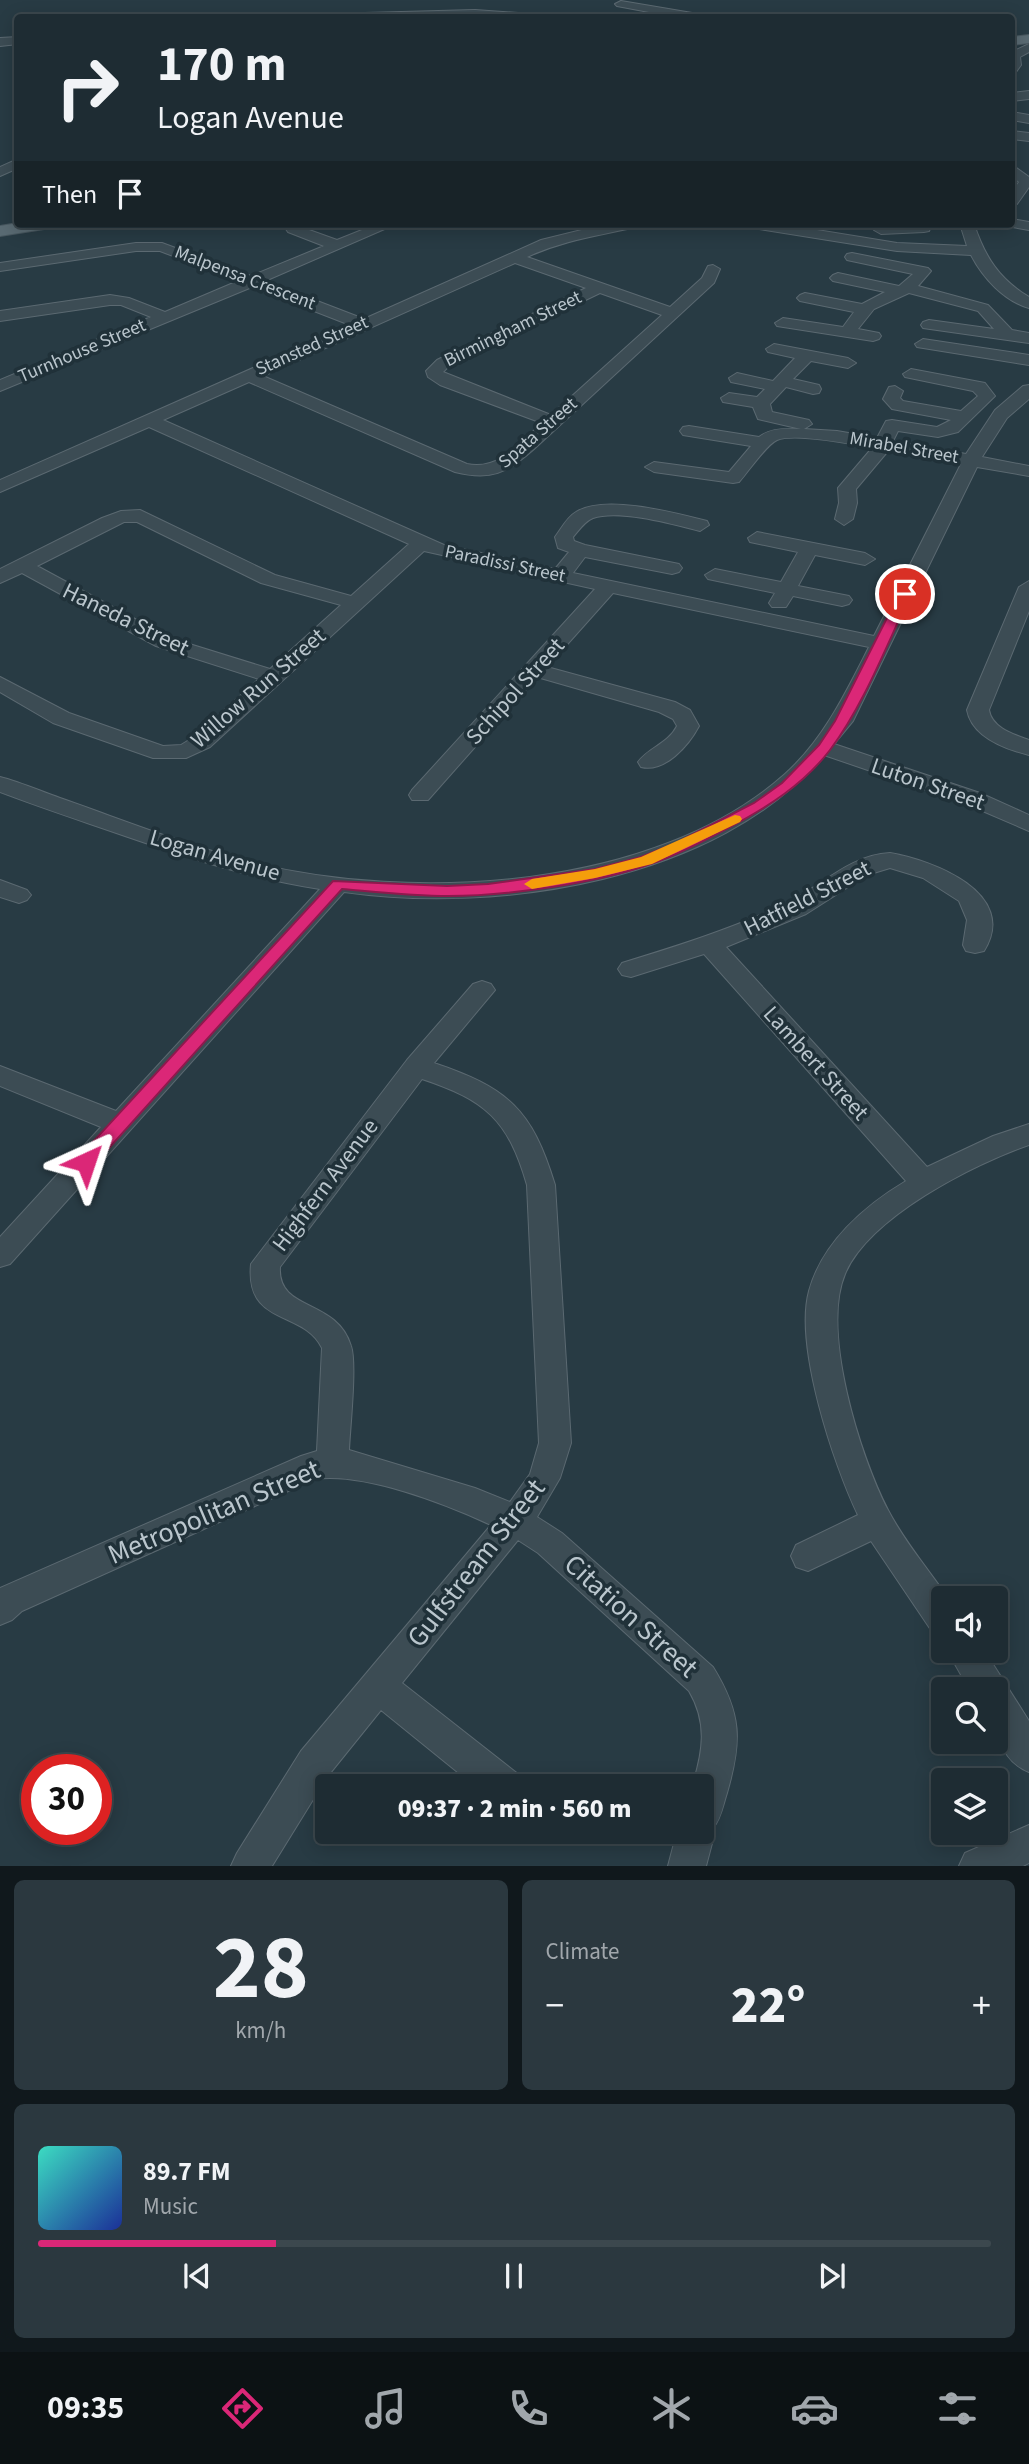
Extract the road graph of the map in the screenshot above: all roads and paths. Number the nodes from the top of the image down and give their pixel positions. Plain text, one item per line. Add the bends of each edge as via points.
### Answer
1 (515, 0) edge
2 (621, 4) dead end
3 (501, 14) edge
4 (533, 14) edge
5 (663, 14) edge
6 (1015, 72) edge
7 (1026, 74) dead end
8 (1015, 170) edge
9 (1020, 193) edge
10 (380, 228) edge
11 (610, 228) edge
12 (778, 228) edge
13 (921, 228) edge
14 (968, 228) edge
15 (293, 229) dead end
16 (881, 230) dead end
17 (905, 230) junction
18 (338, 246) junction
19 (897, 247) junction
20 (975, 251) junction
21 (513, 257) junction
22 (852, 257) dead end
23 (0, 267) edge
24 (713, 269) dead end
25 (838, 278) dead end
26 (253, 281) junction
27 (599, 287) junction
28 (906, 290) junction
29 (805, 298) dead end
30 (1027, 301) edge
31 (983, 307) junction
32 (864, 309) junction
33 (672, 313) junction
34 (0, 316) edge
35 (164, 317) junction
36 (783, 323) dead end
37 (363, 324) junction
38 (929, 325) dead end
39 (848, 332) junction
40 (995, 334) junction
41 (873, 337) dead end
42 (1029, 338) edge
43 (923, 344) dead end
44 (774, 349) dead end
45 (980, 352) junction
46 (807, 355) junction
47 (1029, 360) edge
48 (848, 363) dead end
49 (911, 374) dead end
50 (248, 375) junction
51 (737, 378) dead end
52 (779, 384) junction
53 (0, 386) edge
54 (813, 388) dead end
55 (1029, 390) edge
56 (895, 391) dead end
57 (729, 398) dead end
58 (761, 403) junction
59 (966, 417) junction
60 (150, 421) junction
61 (553, 421) junction
62 (688, 432) dead end
63 (837, 436) junction
64 (762, 443) junction
65 (883, 445) junction
66 (972, 460) junction
67 (654, 467) dead end
68 (1029, 471) edge
69 (0, 487) edge
70 (844, 519) dead end
71 (700, 524) dead end
72 (757, 538) dead end
73 (420, 544) junction
74 (809, 548) junction
75 (580, 550) junction
76 (865, 559) dead end
77 (23, 566) junction
78 (672, 568) dead end
79 (715, 575) dead end
80 (560, 576) junction
81 (0, 577) edge
82 (608, 586) junction
83 (1029, 587) edge
84 (786, 589) junction
85 (842, 600) dead end
86 (355, 603) junction
87 (769, 620) junction
88 (880, 643) junction
89 (535, 670) junction
90 (273, 677) junction
91 (0, 682) edge
92 (824, 748) junction
93 (1029, 748) edge
94 (649, 762) dead end
95 (871, 764) junction
96 (801, 773) junction
97 (0, 785) edge
98 (420, 795) dead end
99 (1029, 824) edge
100 (338, 884) junction
101 (710, 945) junction
102 (975, 945) dead end
103 (631, 969) dead end
104 (482, 990) dead end
105 (416, 1066) junction
106 (0, 1075) edge
107 (120, 1124) junction
108 (1029, 1134) edge
109 (923, 1181) junction
110 (0, 1256) edge
111 (333, 1463) junction
112 (513, 1519) junction
113 (877, 1522) junction
114 (808, 1556) dead end
115 (931, 1601) edge
116 (0, 1609) edge
117 (379, 1686) junction
118 (1008, 1720) edge
119 (1029, 1754) edge
120 (489, 1774) edge
121 (713, 1774) edge
122 (693, 1844) edge
123 (1029, 1844) edge
124 (250, 1866) edge
125 (687, 1866) edge
126 (978, 1866) edge

1 - 3 street
1 - 4 street via 519,10
2 - 5 street
6 - 7 street
8 - 9 street via 1025,178
10 - 18 street, Turnhouse Street
11 - 21 street, Stansted Street via 572,235
12 - 19 street
13 - 17 street
14 - 20 street
15 - 18 street
16 - 17 street
17 - 19 street
18 - 26 street, Turnhouse Street
19 - 20 street
20 - 30 street via 999,284
21 - 27 street
21 - 37 street, Stansted Street
22 - 28 street via 923,271 926,277
23 - 26 street, Malpensa Crescent via 155,246 174,249
24 - 33 street, Spata Street via 709,280
25 - 28 street
26 - 35 street, Turnhouse Street
26 - 37 street, Malpensa Crescent
27 - 33 street
27 - 61 street, Birmingham Street via 433,372 458,386
28 - 31 street
28 - 32 street
29 - 32 street
30 - 31 street
31 - 40 street via 1003,328
32 - 39 street
33 - 61 street, Spata Street
34 - 35 street, Turnhouse Street via 110,300
35 - 53 street, Turnhouse Street
36 - 39 street
37 - 50 street, Stansted Street
38 - 40 street
39 - 41 street
40 - 42 street
40 - 45 street
43 - 45 street
44 - 46 street
45 - 47 street
46 - 48 street
46 - 52 street
49 - 59 street via 983,389 985,398
50 - 60 street, Stansted Street
50 - 61 street, Spata Street via 480,473 503,467
51 - 52 street
52 - 54 street
52 - 58 street
55 - 66 street, Logan Avenue via 994,422
56 - 59 street via 891,399 898,405
57 - 58 street
58 - 63 street via 767,416
59 - 65 street via 942,431 892,425
60 - 69 street, Stansted Street
60 - 73 street, Paradissi Street
62 - 64 street
63 - 64 street via 777,434
63 - 65 street, Mirabel Street
64 - 67 street via 729,482
65 - 66 street, Mirabel Street
65 - 70 street via 847,488
66 - 68 street, Mirabel Street
66 - 88 street, Logan Avenue
71 - 75 street via 644,514 590,512 563,541
72 - 74 street
73 - 80 street, Paradissi Street
73 - 86 street, Willow Run Street
74 - 76 street
74 - 84 street
75 - 78 street
75 - 80 street
77 - 81 street, Willow Run Street
77 - 86 street, Willow Run Street via 121,517 139,516 268,579
77 - 90 street, Haneda Street via 163,642
79 - 84 street
80 - 82 street, Paradissi Street
82 - 87 street, Paradissi Street
82 - 89 street, Schipol Street
83 - 93 street via 978,716 997,733
84 - 85 street
84 - 87 street
86 - 90 street, Willow Run Street
87 - 88 street, Paradissi Street
88 - 92 street, Logan Avenue
89 - 94 street via 682,715 688,726 685,732 669,750
89 - 98 street, Schipol Street
90 - 91 street, Willow Run Street via 197,746 173,754 61,718
92 - 95 street, Luton Street
92 - 96 street, Logan Avenue
95 - 96 street
95 - 99 street, Luton Street via 972,798
96 - 100 street, Logan Avenue via 759,806 717,829 646,860 595,874 447,891
97 - 100 street, Logan Avenue via 218,860
100 - 107 street
101 - 102 street, Hatfield Street via 796,909 884,860 911,864 965,893 979,917
101 - 103 street, Hatfield Street
101 - 109 street, Lambert Street
104 - 105 street, Highfern Avenue
105 - 111 street, Highfern Avenue via 274,1251 263,1277 267,1292 329,1332 337,1348
105 - 112 street, Gulfstream Street via 484,1094 501,1108 534,1159 541,1185 555,1443 545,1480
106 - 107 street
107 - 110 street
108 - 109 street
109 - 113 street via 851,1240 831,1267 823,1293 822,1325 830,1379 849,1455
111 - 112 street, Metropolitan Street via 359,1465
111 - 116 street, Metropolitan Street via 312,1466 10,1600
112 - 117 street, Gulfstream Street
112 - 121 street, Citation Street via 550,1543 601,1588 682,1660 713,1696 722,1721
113 - 114 street
113 - 115 street
117 - 120 street
117 - 124 street, Gulfstream Street via 314,1764
118 - 119 street
122 - 125 street
123 - 126 street

